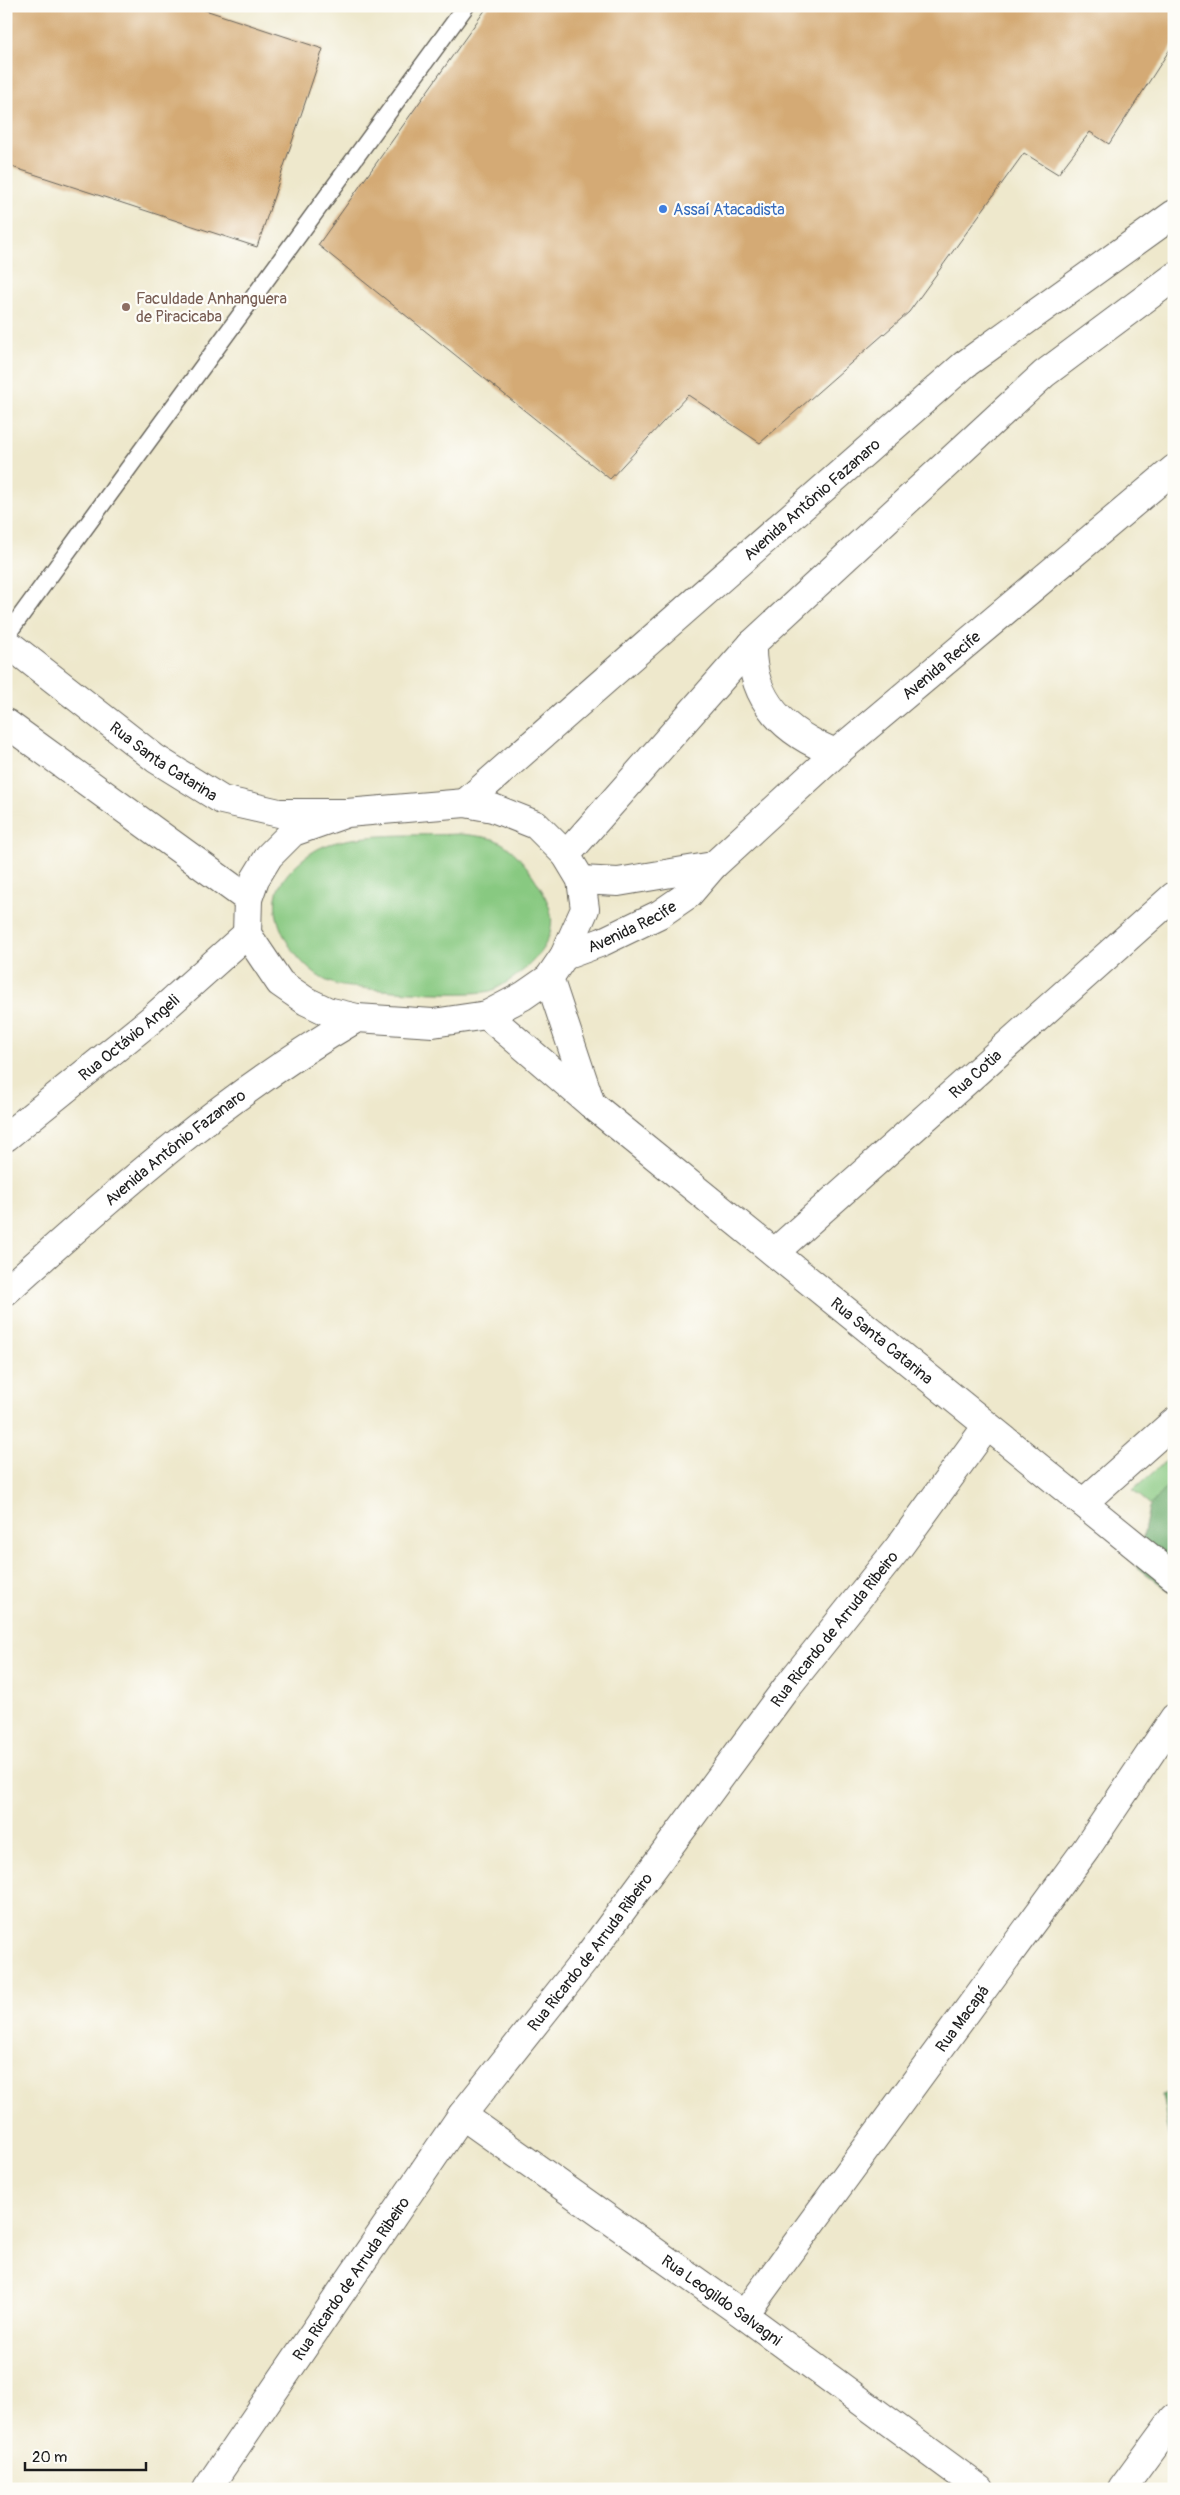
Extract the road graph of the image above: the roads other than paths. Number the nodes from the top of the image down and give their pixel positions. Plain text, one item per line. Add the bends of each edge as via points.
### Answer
1 (466, 6) edge
2 (1174, 214) edge
3 (1174, 277) edge
4 (1174, 468) edge
5 (6, 636) edge
6 (6, 642) edge
7 (752, 644) junction
8 (6, 723) edge
9 (836, 753) junction
10 (465, 803) junction
11 (347, 813) junction
12 (566, 855) junction
13 (713, 866) junction
14 (581, 880) junction
15 (1174, 896) edge
16 (248, 899) junction
17 (247, 934) junction
18 (564, 956) junction
19 (549, 978) junction
20 (487, 1014) junction
21 (357, 1018) junction
22 (591, 1104) junction
23 (6, 1137) edge
24 (775, 1252) junction
25 (6, 1291) edge
26 (1174, 1422) edge
27 (988, 1426) junction
28 (1082, 1503) junction
29 (1174, 1577) edge
30 (1174, 1718) edge
31 (462, 2115) junction
32 (744, 2315) junction
33 (1174, 2418) edge
34 (207, 2489) edge
35 (980, 2489) edge
36 (1122, 2489) edge

1 - 5 lane
2 - 10 street, Avenida Antônio Fazanaro via 964,365
3 - 7 street via 1044,374
4 - 9 street, Avenida Recife
6 - 11 street, Rua Santa Catarina via 156,758 222,800 280,813
7 - 9 street via 754,674 769,706 799,736
7 - 12 street
8 - 16 street
9 - 13 street, Avenida Recife
10 - 11 street
10 - 12 street via 494,808 536,825
11 - 16 street via 293,832 269,856
12 - 14 street
13 - 14 street, Avenida Recife via 618,882
13 - 18 street, Avenida Recife via 690,894 660,914
14 - 18 street via 585,909
15 - 24 street, Rua Cotia
16 - 17 street
17 - 21 street via 280,983 306,1001 328,1011
17 - 23 street, Rua Octávio Angeli via 152,1018
18 - 19 street
19 - 20 street via 523,996
19 - 22 street
20 - 21 street via 433,1023
20 - 22 street, Rua Santa Catarina
21 - 25 street, Avenida Antônio Fazanaro via 300,1051 189,1132
22 - 24 street, Rua Santa Catarina
24 - 27 street, Rua Santa Catarina
26 - 28 street
27 - 28 street, Rua Santa Catarina
27 - 31 street, Rua Ricardo de Arruda Ribeiro via 899,1547 787,1687 590,1954
28 - 29 street, Rua Santa Catarina
30 - 32 street, Rua Macapá via 1086,1849
31 - 32 street, Rua Leogildo Salvagni
31 - 34 street, Rua Ricardo de Arruda Ribeiro
32 - 35 street, Rua Leogildo Salvagni
33 - 36 street

